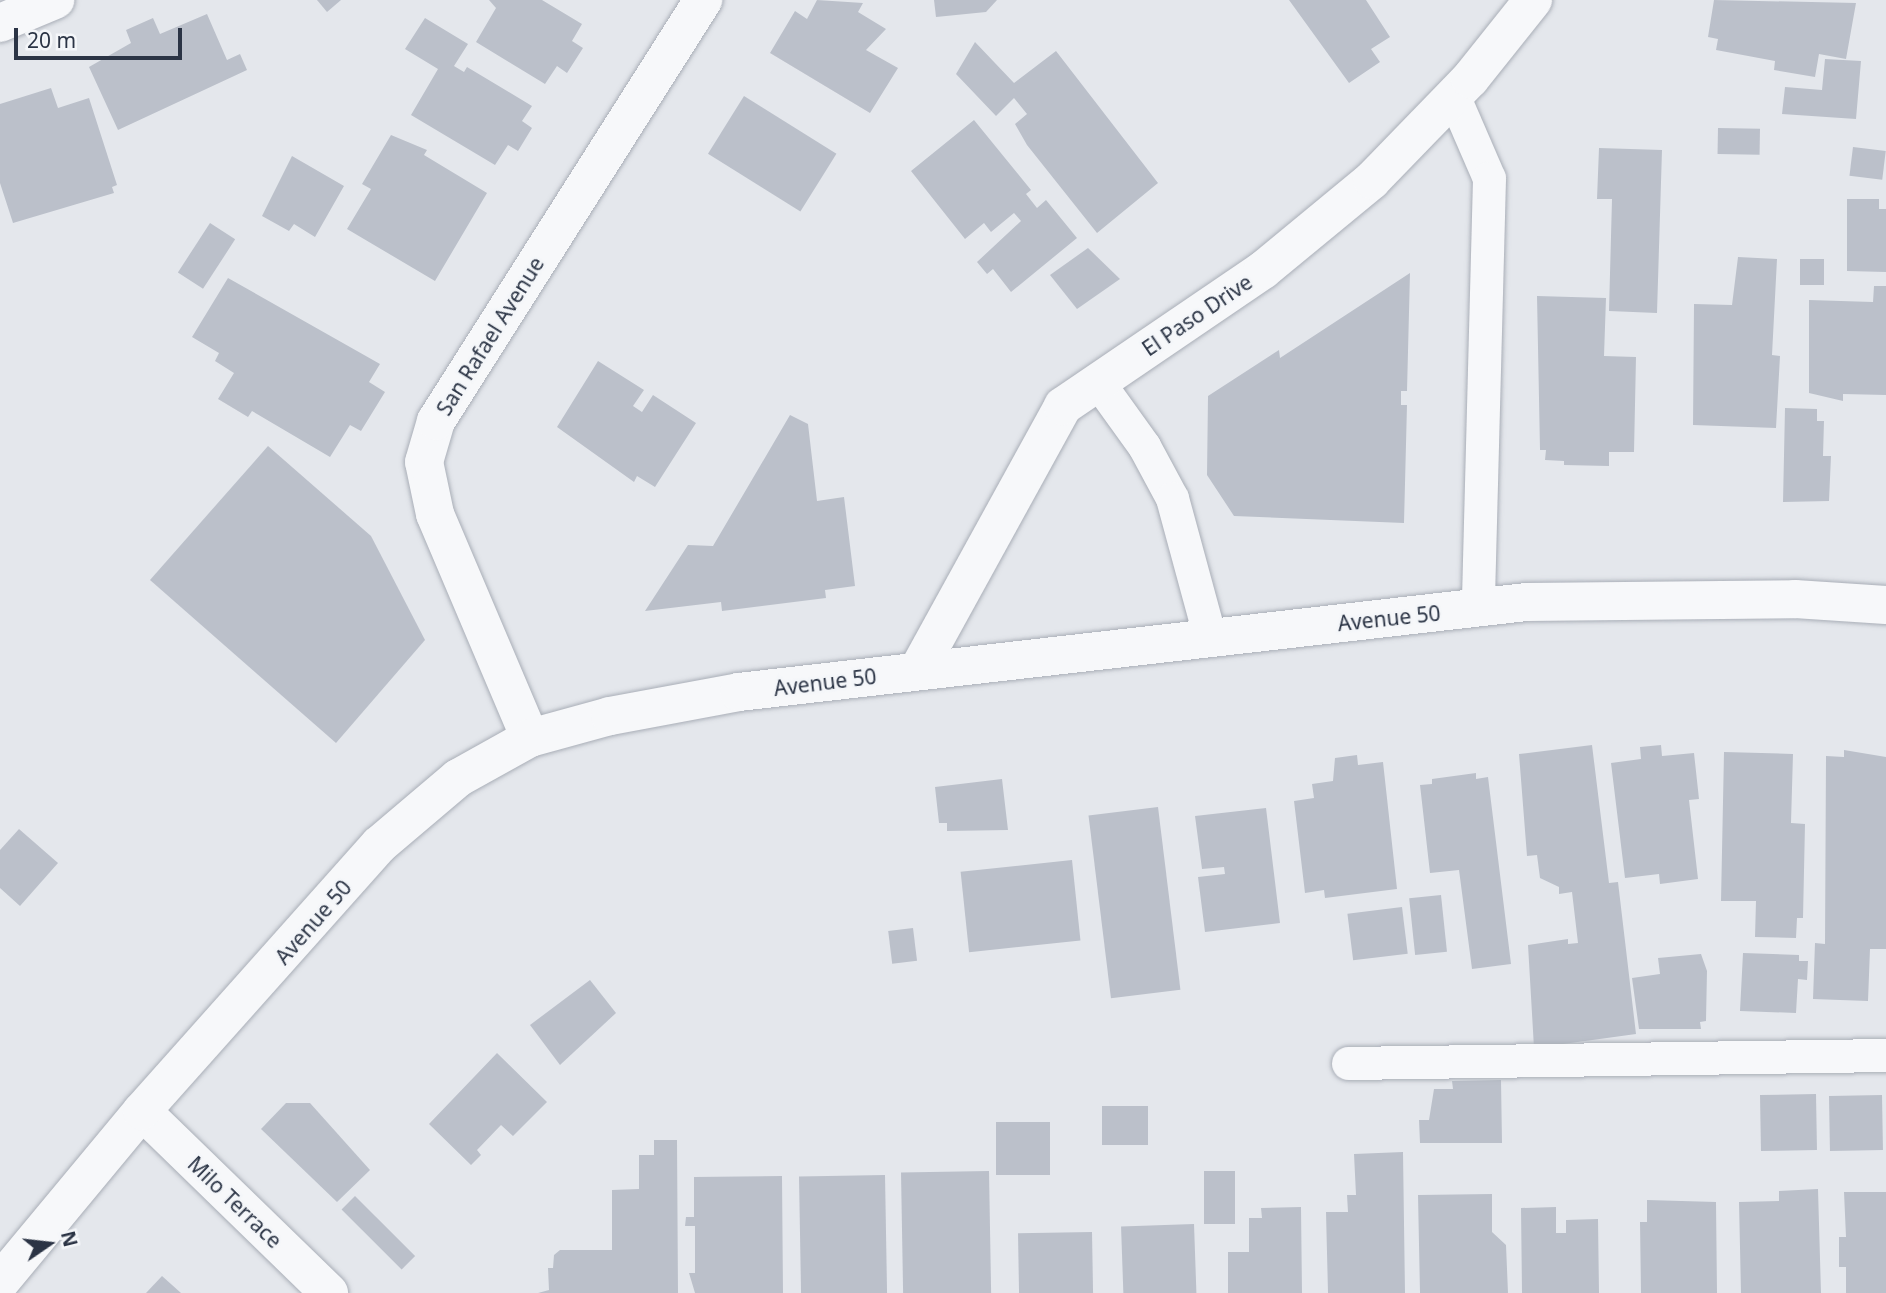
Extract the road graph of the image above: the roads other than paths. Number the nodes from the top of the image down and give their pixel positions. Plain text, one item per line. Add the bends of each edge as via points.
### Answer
1 (55, 0) edge
2 (703, 0) edge
3 (1533, 0) edge
4 (0, 23) edge
5 (1453, 95) junction
6 (1098, 382) junction
7 (1886, 606) edge
8 (1478, 608) junction
9 (1210, 638) junction
10 (918, 670) junction
11 (530, 738) junction
12 (1886, 1055) edge
13 (1348, 1063) dead end
14 (142, 1111) junction
15 (0, 1282) edge
16 (328, 1293) edge

1 - 4 street
2 - 11 street, San Rafael Avenue via 436,421 424,462 435,514
3 - 5 street, El Paso Drive
5 - 6 street, El Paso Drive via 1372,180 1263,270
5 - 8 lane via 1489,178
6 - 9 lane via 1144,446 1172,498
6 - 10 street, El Paso Drive via 1063,406
7 - 8 street, Avenue 50 via 1663,599
8 - 9 street, Avenue 50
9 - 10 street, Avenue 50
10 - 11 street, Avenue 50 via 739,692 610,716
11 - 14 street, Avenue 50 via 458,778 379,845
12 - 13 lane
14 - 15 street, Avenue 50
14 - 16 street, Milo Terrace

